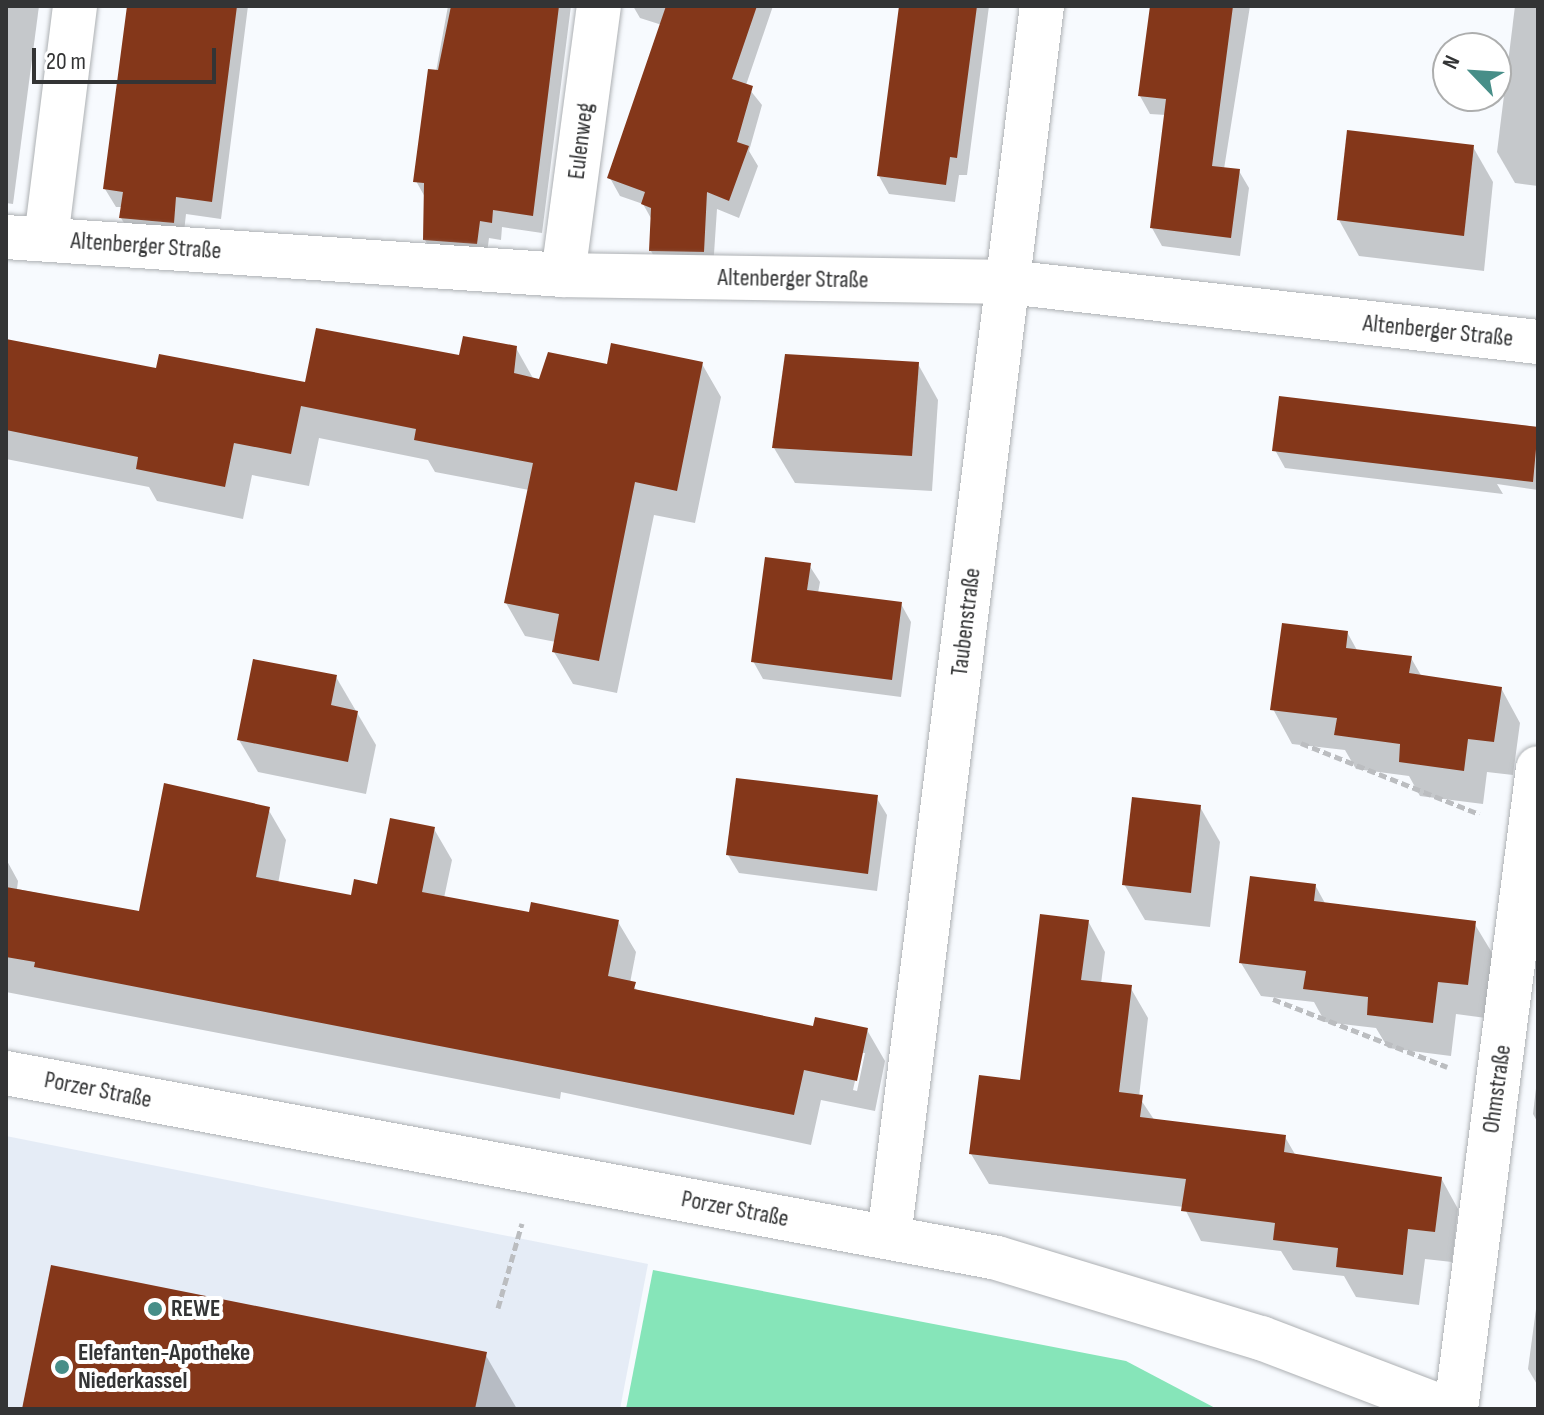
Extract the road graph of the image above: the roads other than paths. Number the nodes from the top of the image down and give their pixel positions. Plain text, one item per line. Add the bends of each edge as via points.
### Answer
1 (75, 6) edge
2 (599, 6) edge
3 (1042, 6) edge
4 (26, 238) edge
5 (563, 275) junction
6 (1008, 282) junction
7 (1538, 342) edge
8 (1538, 768) edge
9 (6, 1073) edge
10 (889, 1237) junction
11 (1447, 1409) edge
12 (1456, 1409) edge

1 - 4 street, Altenberger Straße
2 - 5 street, Eulenweg
3 - 6 street, Taubenstraße
4 - 5 street, Altenberger Straße
5 - 6 street, Altenberger Straße
6 - 7 street, Altenberger Straße
6 - 10 street, Taubenstraße
8 - 12 street, Ohmstraße
9 - 10 street, Porzer Straße
10 - 11 street, Porzer Straße via 997,1258 1120,1292 1261,1338

